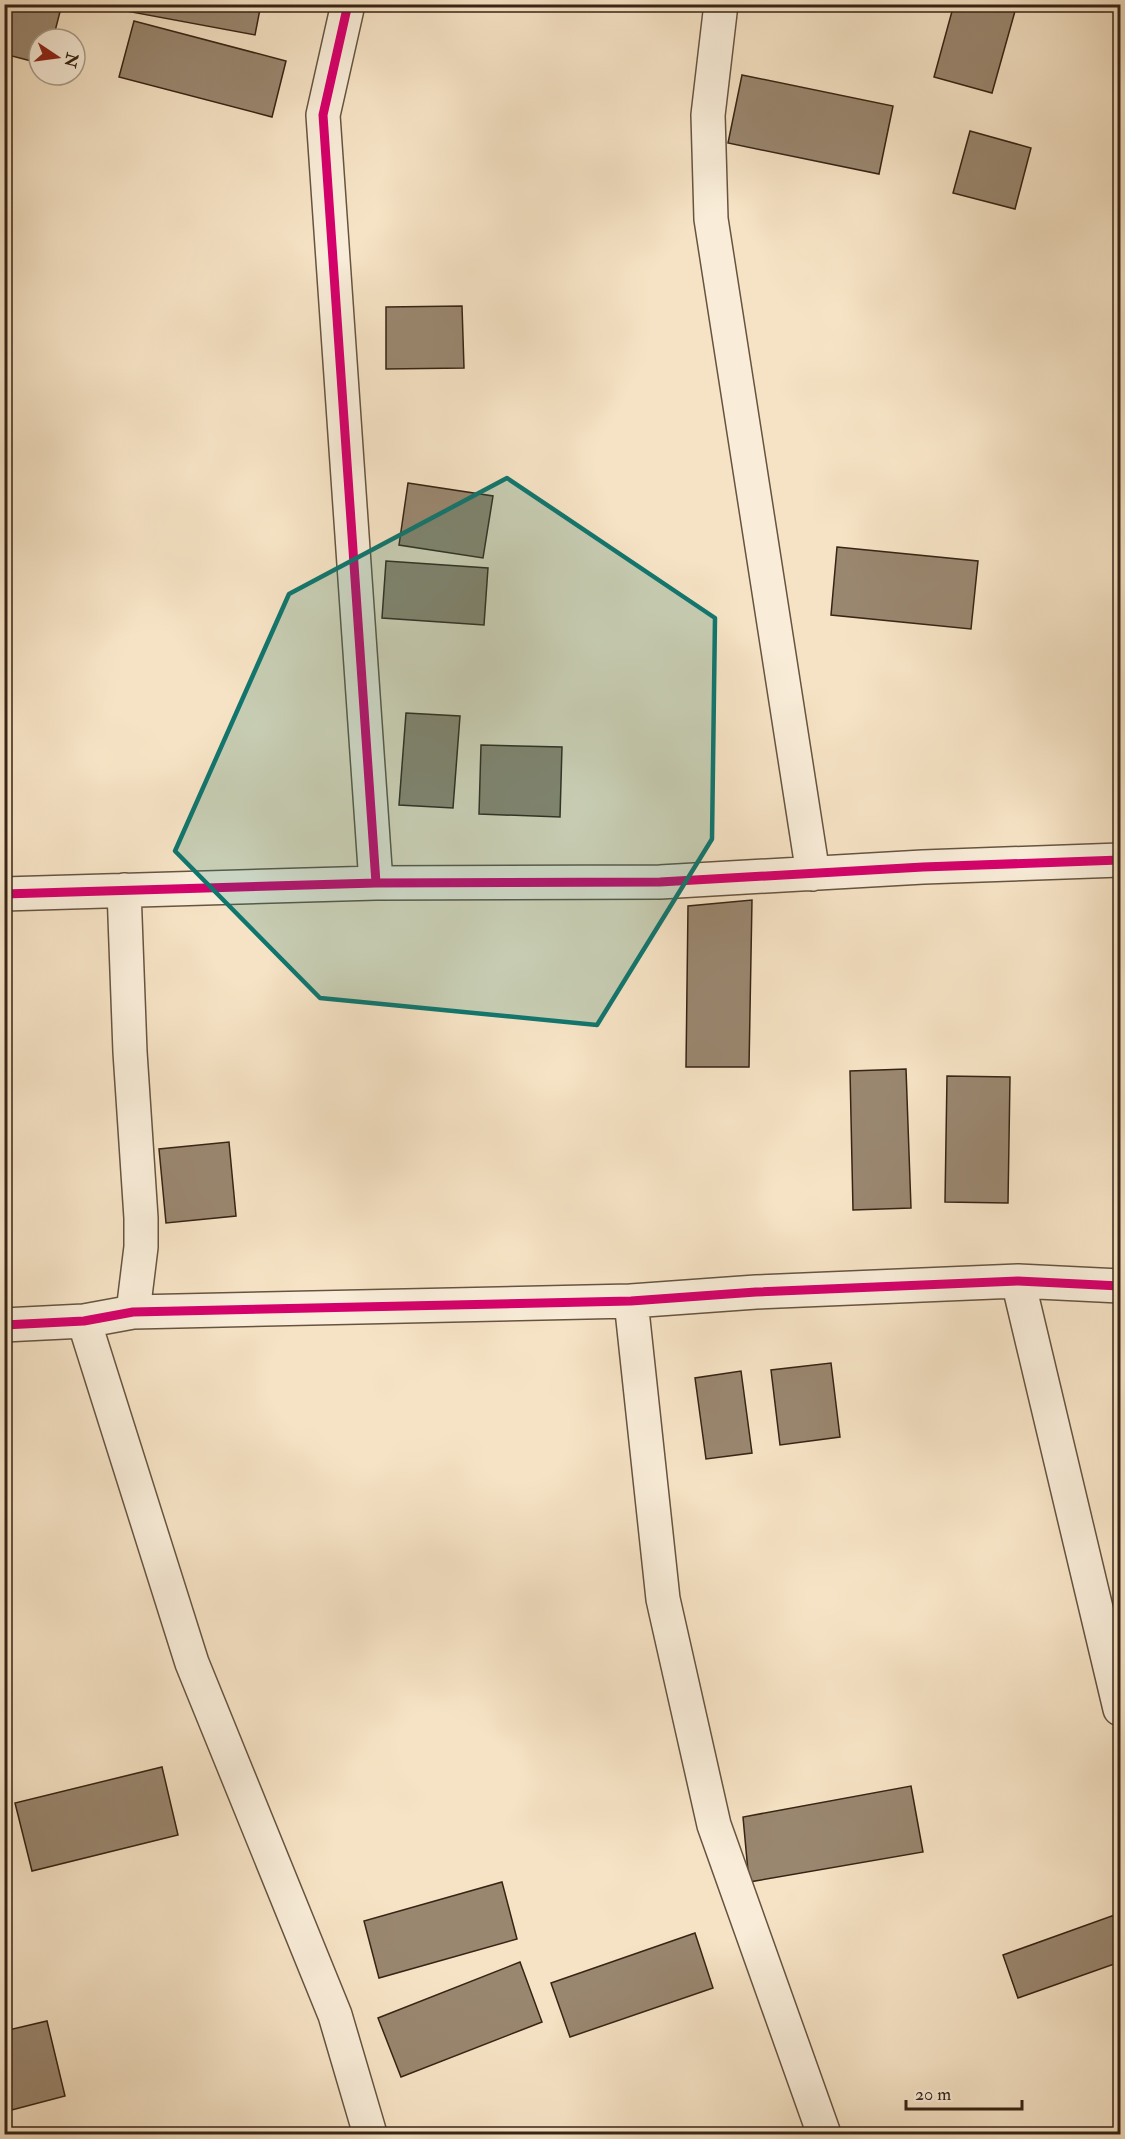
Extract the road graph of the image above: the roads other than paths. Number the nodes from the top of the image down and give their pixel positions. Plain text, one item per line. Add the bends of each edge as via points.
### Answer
1 (348, 4) edge
2 (721, 4) edge
3 (1120, 860) edge
4 (813, 874) junction
5 (376, 883) junction
6 (124, 890) junction
7 (4, 894) edge
8 (1018, 1281) junction
9 (1120, 1286) edge
10 (631, 1301) junction
11 (133, 1311) junction
12 (84, 1321) junction
13 (4, 1325) edge
14 (1120, 1709) edge
15 (370, 2134) edge
16 (824, 2134) edge

1 - 5 street via 323,115
2 - 4 street via 708,115 711,219
3 - 4 street
4 - 5 street via 660,882
5 - 6 street
6 - 7 street
6 - 11 street via 141,1218
8 - 9 street
8 - 10 street
8 - 14 street
10 - 11 street
10 - 16 street via 663,1599 714,1825
11 - 12 street
12 - 13 street
12 - 15 street via 192,1663 335,2015

